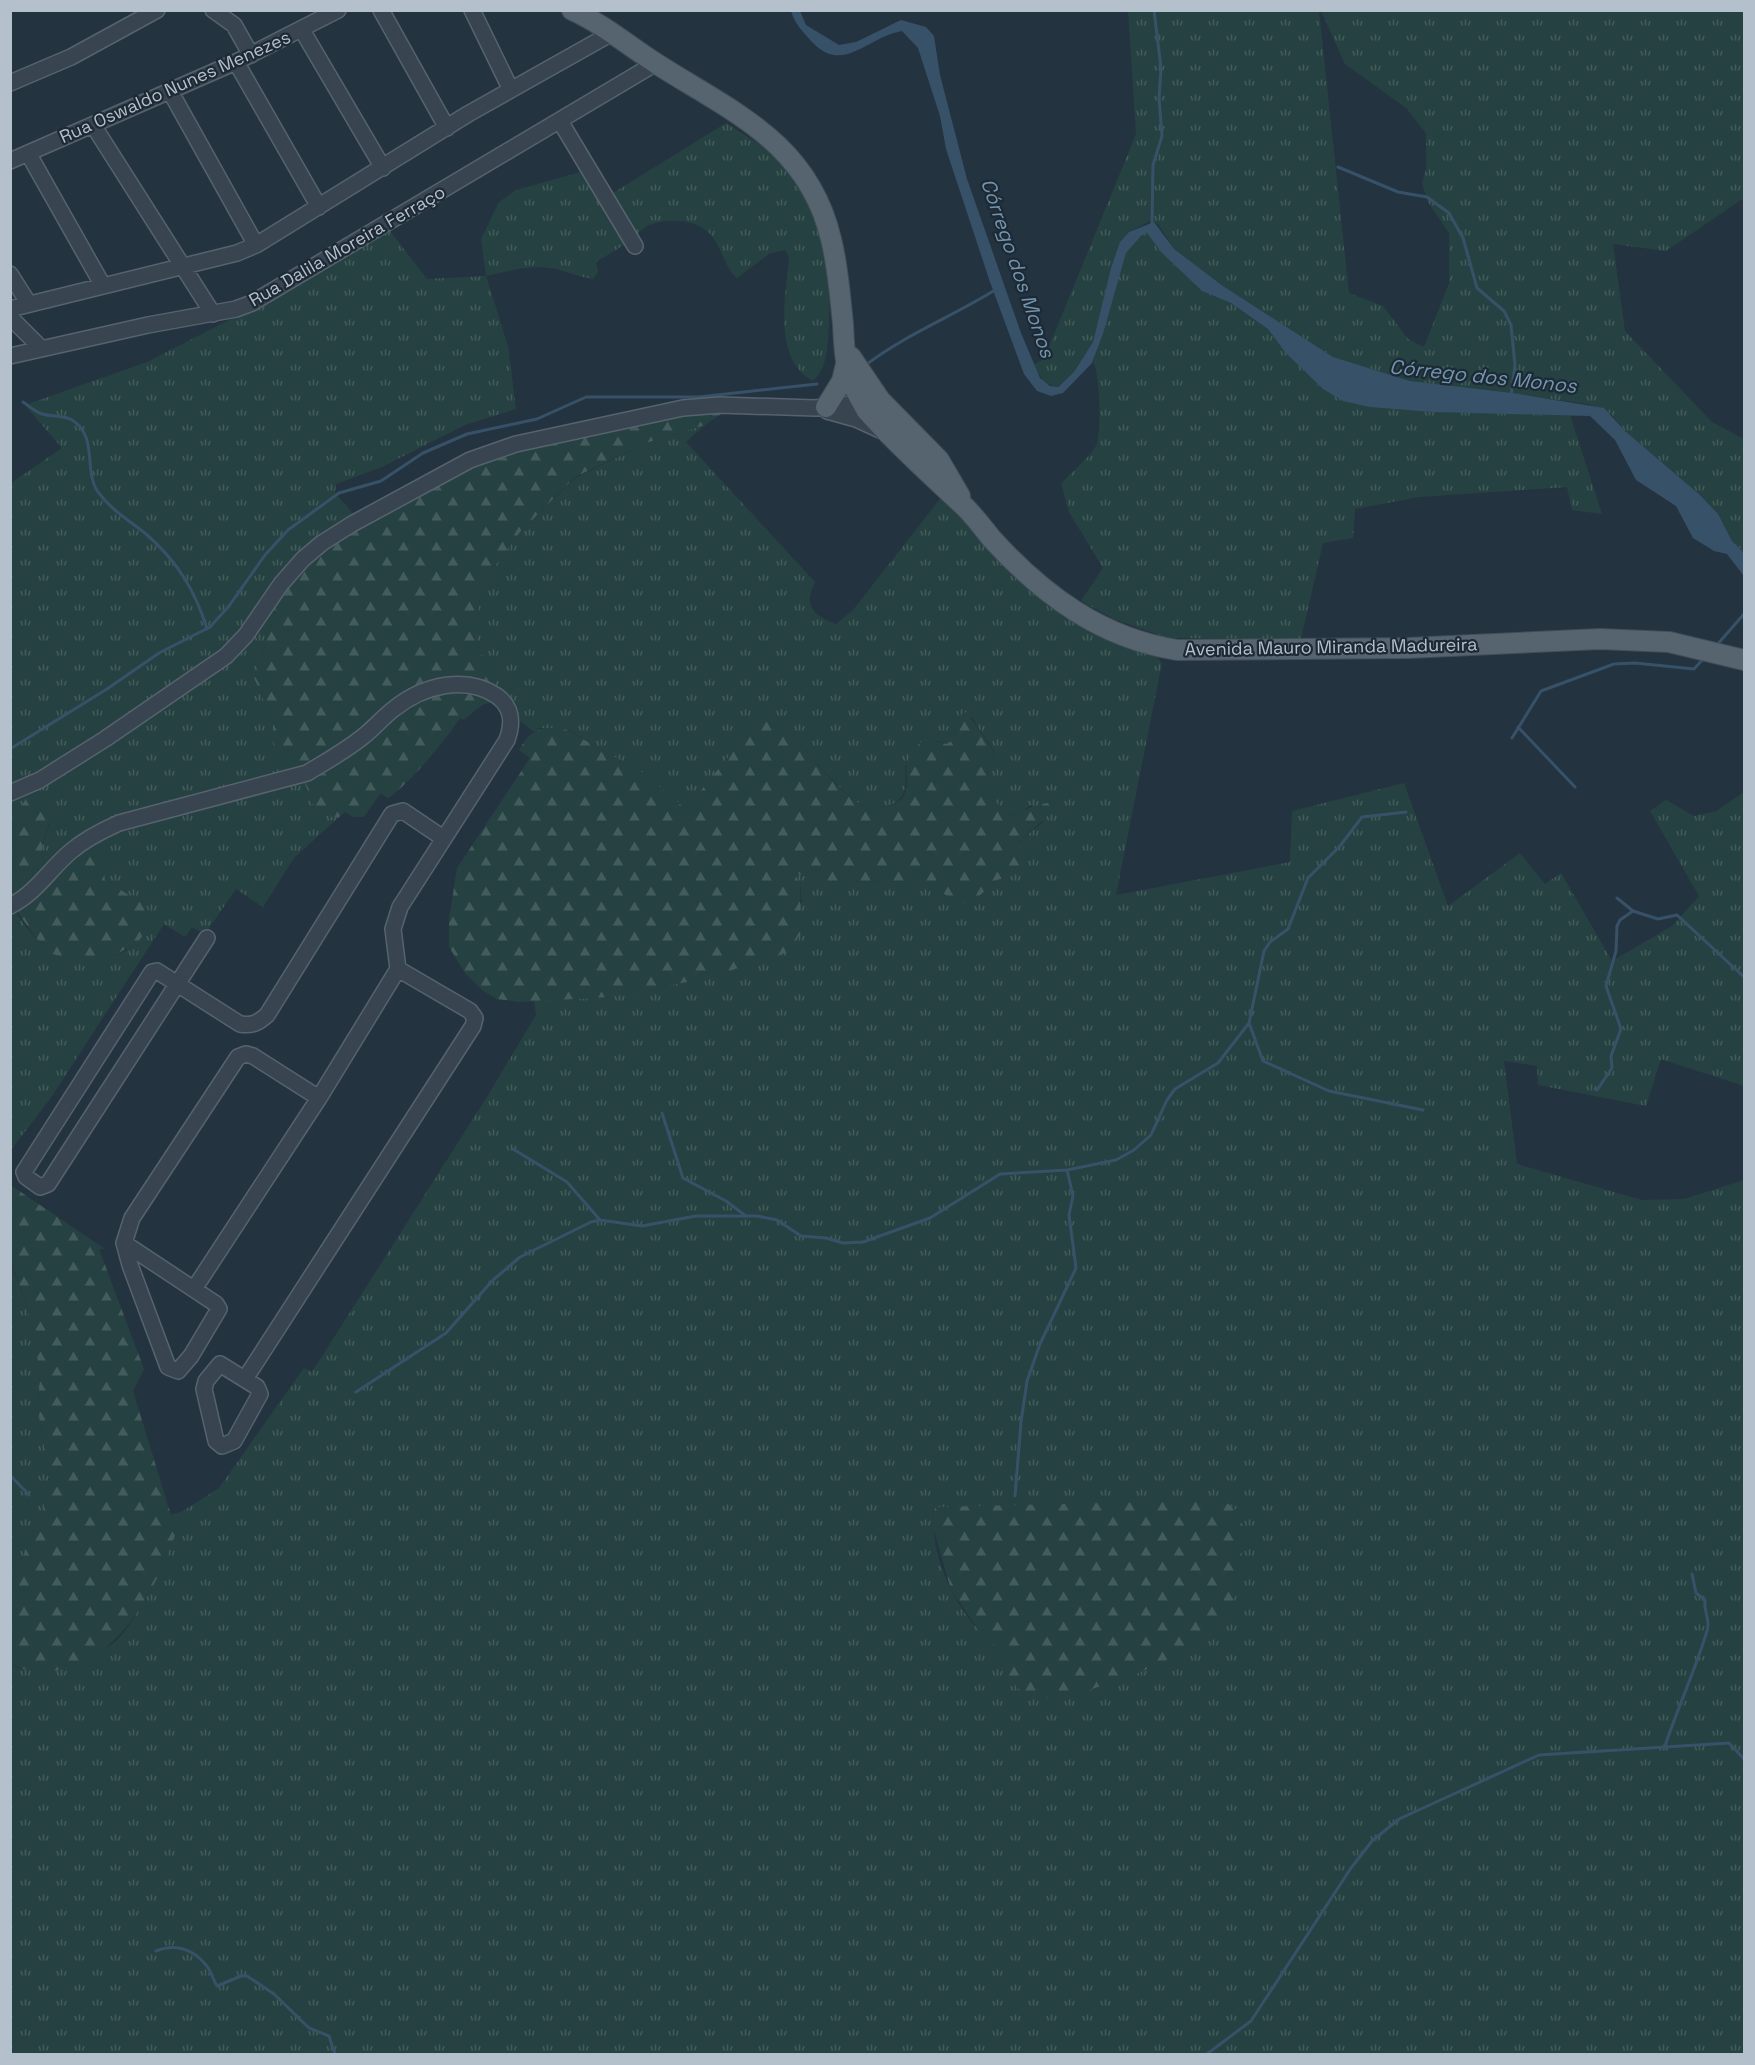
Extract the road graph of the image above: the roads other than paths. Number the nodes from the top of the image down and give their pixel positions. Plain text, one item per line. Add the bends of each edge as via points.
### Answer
1 (157, 10) edge
2 (213, 10) edge
3 (338, 10) edge
4 (381, 10) edge
5 (471, 10) edge
6 (572, 10) edge
7 (302, 30) junction
8 (612, 33) junction
9 (250, 56) junction
10 (236, 62) junction
11 (656, 63) junction
12 (10, 82) edge
13 (511, 90) junction
14 (170, 91) junction
15 (560, 121) junction
16 (93, 124) junction
17 (447, 128) junction
18 (28, 153) junction
19 (10, 161) edge
20 (383, 168) junction
21 (319, 207) junction
22 (256, 245) junction
23 (635, 246) dead end
24 (181, 267) junction
25 (10, 274) edge
26 (102, 284) junction
27 (29, 304) junction
28 (10, 309) edge
29 (213, 314) junction
30 (10, 317) edge
31 (41, 348) junction
32 (10, 356) edge
33 (846, 357) junction
34 (871, 402) junction
35 (821, 407) junction
36 (890, 435) junction
37 (965, 507) junction
38 (1744, 660) edge
39 (10, 793) edge
40 (443, 838) junction
41 (10, 906) edge
42 (207, 938) dead end
43 (398, 969) junction
44 (177, 984) junction
45 (319, 1098) junction
46 (124, 1243) junction
47 (195, 1289) junction
48 (245, 1379) junction

1 - 12 street via 71,57
2 - 9 street via 234,25
3 - 7 street, Rua Oswaldo Nunes Menezes
4 - 17 street
5 - 13 street
6 - 8 main road, Avenida Mauro Miranda Madureira
7 - 9 street, Rua Oswaldo Nunes Menezes
7 - 20 street
8 - 11 main road, Avenida Mauro Miranda Madureira
8 - 13 street
9 - 10 street, Rua Oswaldo Nunes Menezes
10 - 14 street, Rua Oswaldo Nunes Menezes
10 - 21 street
11 - 15 street, Rua Dalila Moreira Ferraço
11 - 33 main road, Avenida Mauro Miranda Madureira via 752,122 803,176 820,204 831,239
13 - 17 street
14 - 16 street, Rua Oswaldo Nunes Menezes
14 - 22 street
15 - 23 street
15 - 29 street, Rua Dalila Moreira Ferraço via 252,303
16 - 18 street, Rua Oswaldo Nunes Menezes
16 - 24 street
17 - 20 street
18 - 19 street, Rua Oswaldo Nunes Menezes
18 - 26 street
20 - 21 street
21 - 22 street
22 - 24 street
24 - 26 street
24 - 29 street
25 - 27 street
26 - 27 street
27 - 28 street
29 - 31 street, Rua Dalila Moreira Ferraço
30 - 31 street
31 - 32 street, Rua Dalila Moreira Ferraço
33 - 34 main road, Avenida Mauro Miranda Madureira
33 - 35 main road via 842,381
34 - 35 street
34 - 36 main road, Avenida Mauro Miranda Madureira
34 - 37 main road, Avenida Mauro Miranda Madureira via 939,460 956,484
35 - 36 street
35 - 39 street via 683,408 516,444 470,460 322,543 281,584 246,635 226,656 105,739 40,780
36 - 37 main road, Avenida Mauro Miranda Madureira
37 - 38 main road, Avenida Mauro Miranda Madureira via 1033,580 1072,609 1144,645 1177,650 1279,651 1600,639 1669,642
40 - 41 street via 513,725 502,700 483,687 463,684 419,694 307,773 129,820 90,836 68,853 26,898
40 - 43 street via 400,907 393,929
40 - 44 street via 403,811 392,814 267,1015 258,1022 250,1026 240,1024
42 - 44 street
43 - 45 street
43 - 48 street via 470,1011 475,1018 473,1026
44 - 44 street via 48,1184 40,1187 28,1180 24,1172 152,972 157,971
45 - 46 street via 253,1056 238,1057 132,1218
45 - 47 street
46 - 47 street
46 - 47 street via 168,1367 173,1371 183,1368 218,1313 216,1304
48 - 48 street via 260,1390 258,1400 234,1441 222,1446 216,1441 205,1397 206,1381 220,1364

